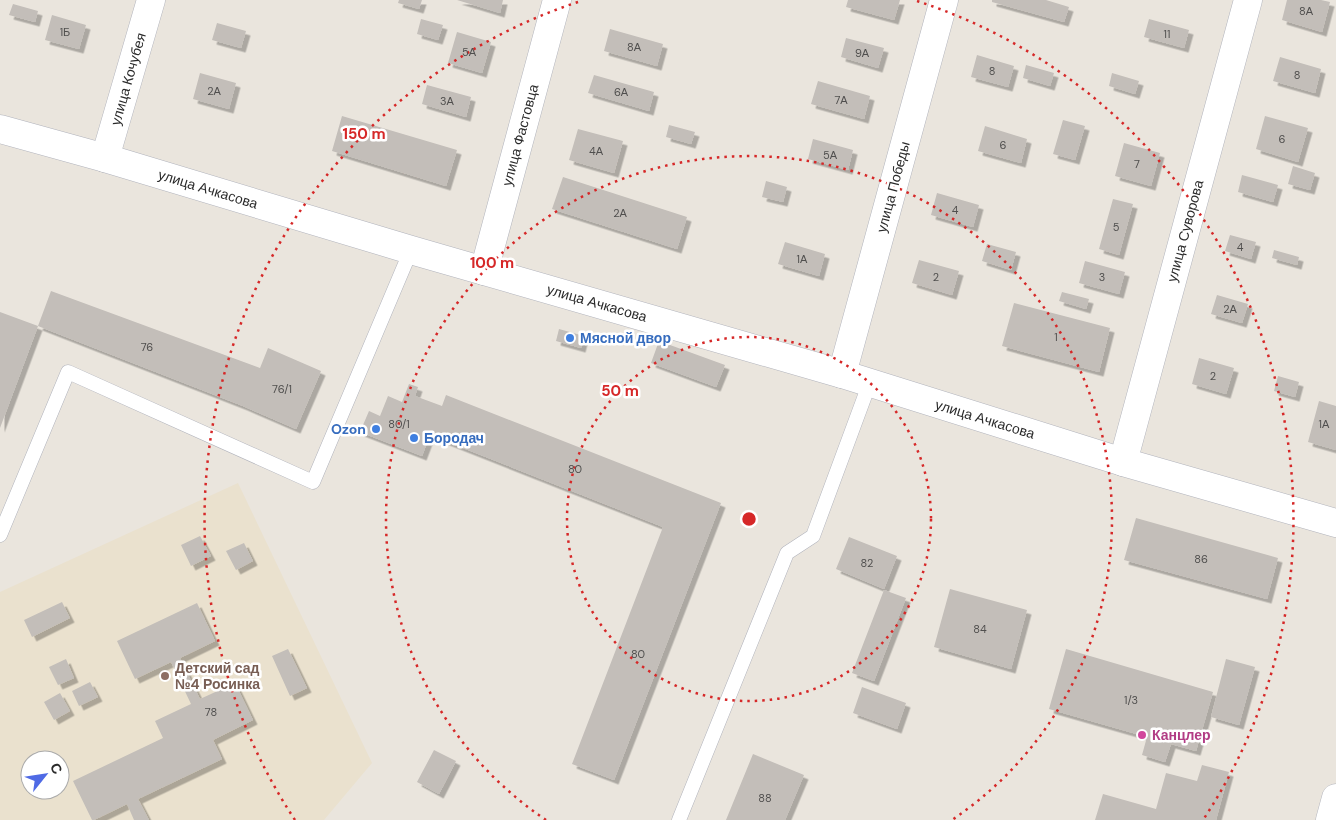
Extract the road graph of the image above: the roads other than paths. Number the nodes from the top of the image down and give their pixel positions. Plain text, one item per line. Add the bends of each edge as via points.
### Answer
1 (151, 0) edge
2 (557, 0) edge
3 (944, 0) edge
4 (1248, 0) edge
5 (2, 136) edge
6 (105, 158) junction
7 (411, 250) junction
8 (484, 270) junction
9 (842, 374) junction
10 (870, 382) junction
11 (1123, 462) junction
12 (1336, 522) edge
13 (0, 535) edge
14 (1336, 798) edge
15 (679, 820) edge
16 (1330, 820) edge

1 - 6 street, улица Кочубея
2 - 8 street, улица Фастовца
3 - 9 street, улица Победы
4 - 11 street, улица Суворова
5 - 6 street, улица Ачкасова
6 - 7 street, улица Ачкасова
7 - 8 street, улица Ачкасова
7 - 13 lane via 313,482 68,372
8 - 9 street, улица Ачкасова
9 - 10 street, улица Ачкасова
10 - 11 street, улица Ачкасова
10 - 15 lane via 813,536 787,553
11 - 12 street, улица Ачкасова
14 - 16 street

